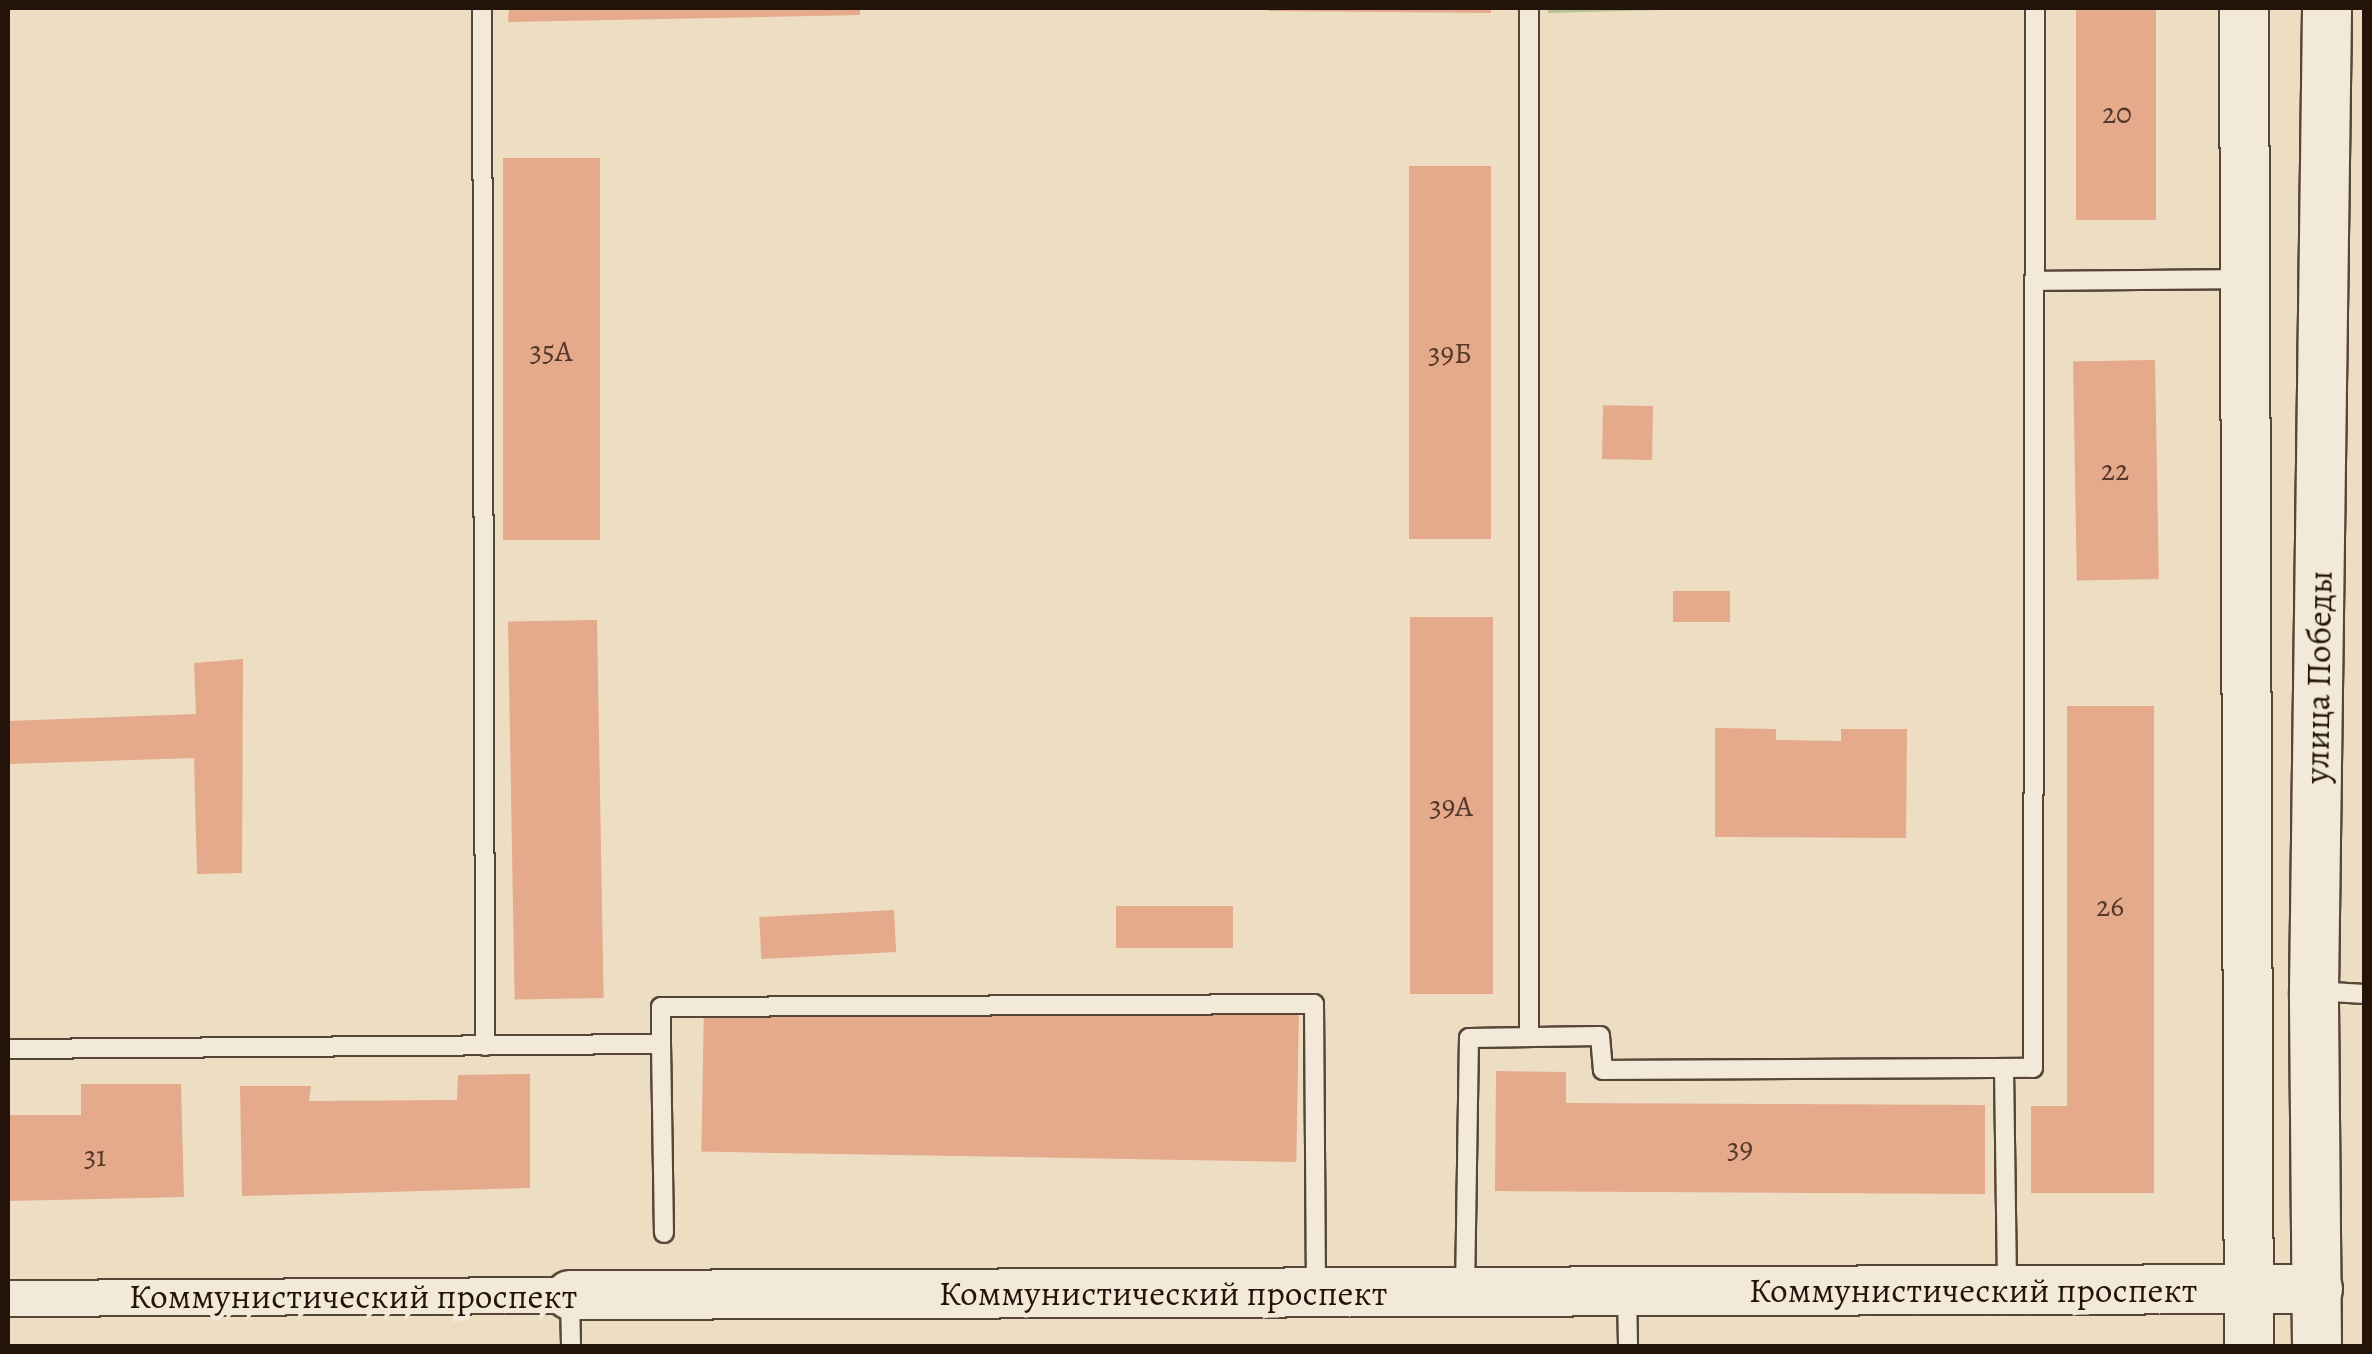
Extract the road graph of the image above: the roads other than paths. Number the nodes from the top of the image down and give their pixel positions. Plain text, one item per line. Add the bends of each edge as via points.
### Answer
1 (482, 8) edge
2 (1529, 8) edge
3 (2035, 8) edge
4 (2244, 8) edge
5 (2327, 8) edge
6 (2246, 279) junction
7 (2034, 280) junction
8 (2314, 992) junction
9 (2364, 994) edge
10 (1529, 1036) junction
11 (661, 1044) junction
12 (485, 1046) junction
13 (8, 1050) edge
14 (2004, 1068) junction
15 (664, 1233) dead end
16 (2318, 1288) junction
17 (2249, 1289) junction
18 (2007, 1290) junction
19 (1465, 1292) junction
20 (1627, 1292) junction
21 (1316, 1293) junction
22 (570, 1295) junction
23 (8, 1298) edge
24 (570, 1346) edge
25 (1628, 1346) edge
26 (2250, 1346) edge
27 (2318, 1346) edge

1 - 12 lane
2 - 10 lane
3 - 7 lane
4 - 6 street, улица Победы
5 - 8 street, улица Победы
6 - 7 lane
6 - 17 street, улица Победы
7 - 14 lane via 2033,1068
8 - 9 lane
8 - 16 street, улица Победы
10 - 14 lane via 1600,1036 1603,1070
10 - 19 lane via 1469,1038
11 - 12 lane
11 - 15 lane
11 - 21 lane via 661,1008 1314,1004
12 - 13 lane
14 - 18 lane
16 - 17 street, Коммунистический проспект
16 - 27 street, улица Победы
17 - 18 street, Коммунистический проспект
17 - 26 street, улица Победы
18 - 20 street, Коммунистический проспект
19 - 20 street, Коммунистический проспект
19 - 21 street, Коммунистический проспект
20 - 25 lane
21 - 22 street, Коммунистический проспект
22 - 23 street, Коммунистический проспект
22 - 24 lane

